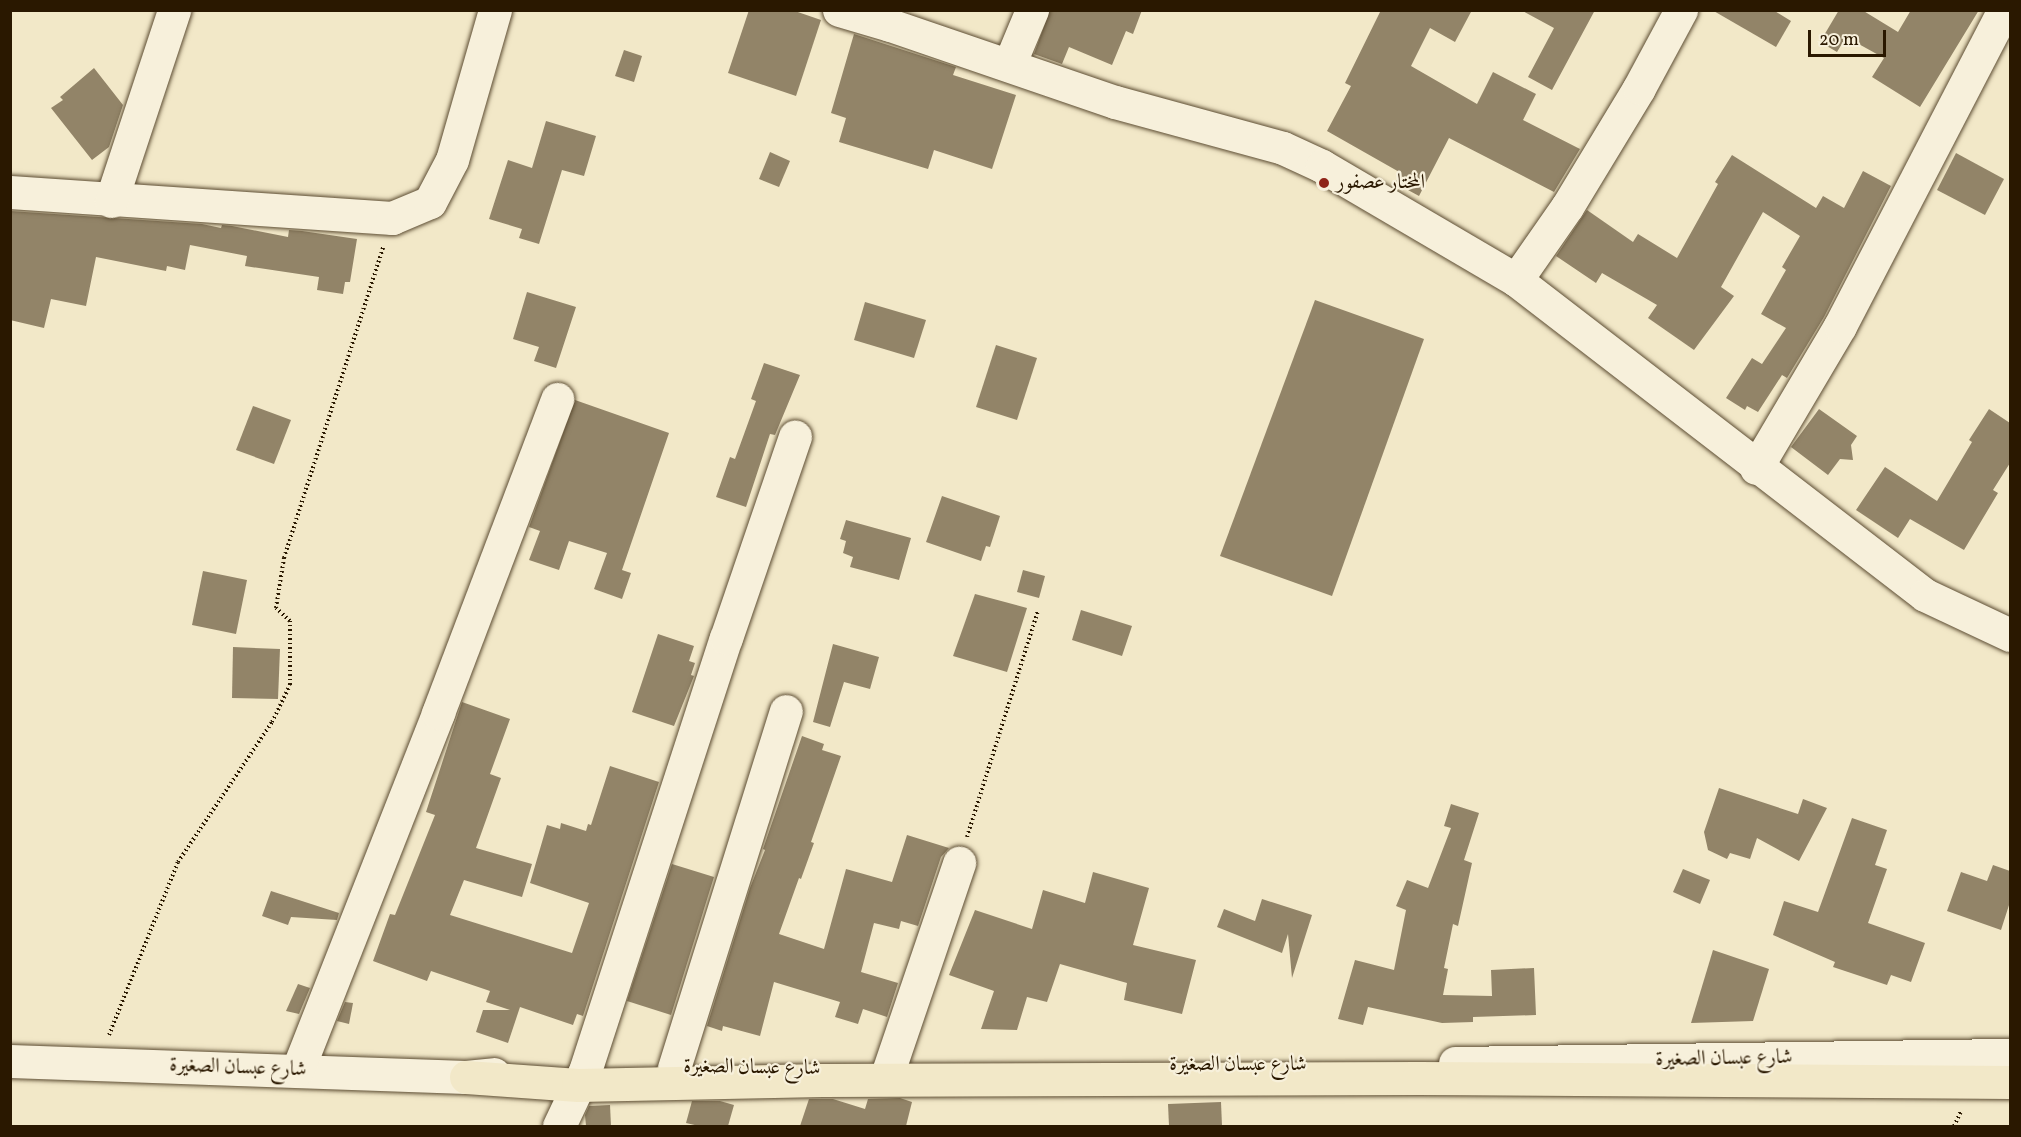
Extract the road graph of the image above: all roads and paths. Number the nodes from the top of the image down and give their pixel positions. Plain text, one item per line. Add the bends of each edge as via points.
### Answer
1 (174, 10) edge
2 (495, 10) edge
3 (838, 10) edge
4 (1032, 10) edge
5 (1681, 10) edge
6 (2004, 10) edge
7 (1010, 65) junction
8 (10, 192) edge
9 (111, 201) junction
10 (392, 218) junction
11 (1516, 280) junction
12 (557, 399) dead end
13 (795, 436) dead end
14 (1756, 468) junction
15 (1038, 610) dead end
16 (2010, 635) edge
17 (786, 711) dead end
18 (959, 864) joint
19 (2009, 1057) edge
20 (10, 1061) edge
21 (97, 1064) junction
22 (674, 1068) junction
23 (298, 1069) junction
24 (889, 1069) junction
25 (466, 1077) joint
26 (581, 1078) junction
27 (559, 1126) edge

1 - 9 street
2 - 10 street via 452,160 430,202
3 - 7 street
4 - 7 street
5 - 11 street via 1567,207
6 - 14 street via 1840,326
7 - 11 street via 1115,102 1283,148 1322,166
8 - 9 street
9 - 10 street
10 - 21 path via 284,558 276,608 290,621 290,685 272,722 177,862
11 - 14 street
12 - 23 street
13 - 26 street
14 - 16 street via 1925,595
15 - 18 path
17 - 22 street
18 - 24 street
19 - 24 street, شارع عبسان الصغيرة
19 - 26 main road, شارع عبسان الصغيرة via 1407,1078
20 - 21 street, شارع عبسان الصغيرة
21 - 23 street, شارع عبسان الصغيرة
22 - 24 street, شارع عبسان الصغيرة
22 - 26 street, شارع عبسان الصغيرة
23 - 25 street, شارع عبسان الصغيرة
25 - 26 main road, شارع عبسان الصغيرة
26 - 27 street

